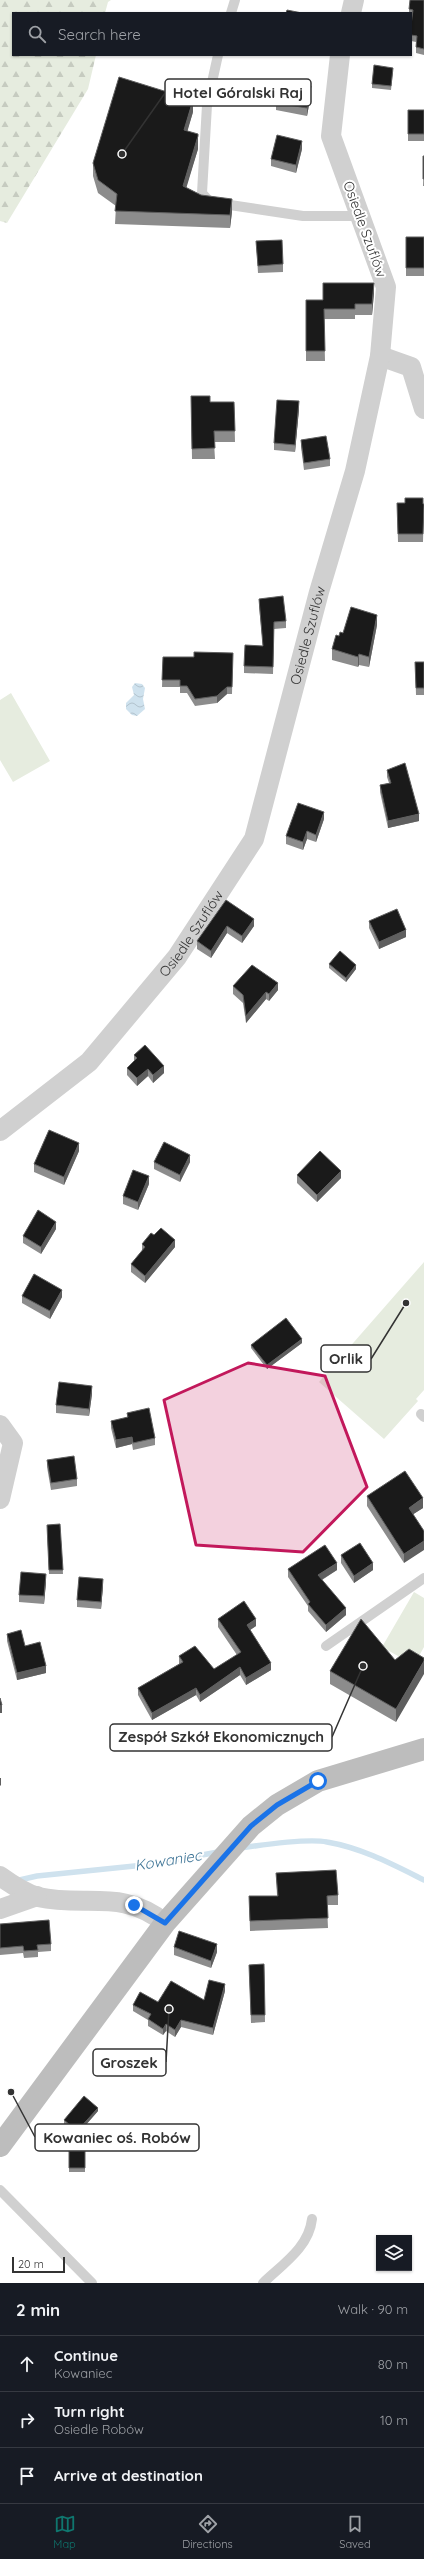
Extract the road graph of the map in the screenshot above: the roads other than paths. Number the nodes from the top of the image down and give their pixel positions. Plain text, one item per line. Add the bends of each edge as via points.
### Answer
1 (235, 0) edge
2 (354, 0) edge
3 (231, 12) edge
4 (351, 12) edge
5 (218, 56) edge
6 (340, 56) edge
7 (360, 216) junction
8 (380, 356) junction
9 (424, 409) edge
10 (0, 1131) edge
11 (0, 1425) edge
12 (0, 1500) edge
13 (424, 1578) edge
14 (326, 1646) dead end
15 (424, 1749) edge
16 (0, 1876) edge
17 (29, 1893) junction
18 (0, 1910) edge
19 (165, 1923) junction
20 (0, 2146) edge
21 (0, 2190) edge
22 (312, 2219) dead end
23 (92, 2283) edge
24 (263, 2283) edge

1 - 3 lane
2 - 4 street
5 - 7 lane via 207,105 202,193 210,202 304,216
6 - 7 street, Osiedle Szuflów via 331,136
7 - 8 street, Osiedle Szuflów via 386,287
8 - 9 street via 411,367
8 - 10 street, Osiedle Szuflów via 355,471 319,592 254,839 177,957 89,1062
11 - 12 street via 13,1443
13 - 14 lane
15 - 19 street via 318,1781 277,1805 251,1826
16 - 17 street
17 - 18 street
17 - 19 street via 120,1901 146,1910
19 - 20 street
21 - 23 lane
22 - 24 lane via 311,2232 306,2241

